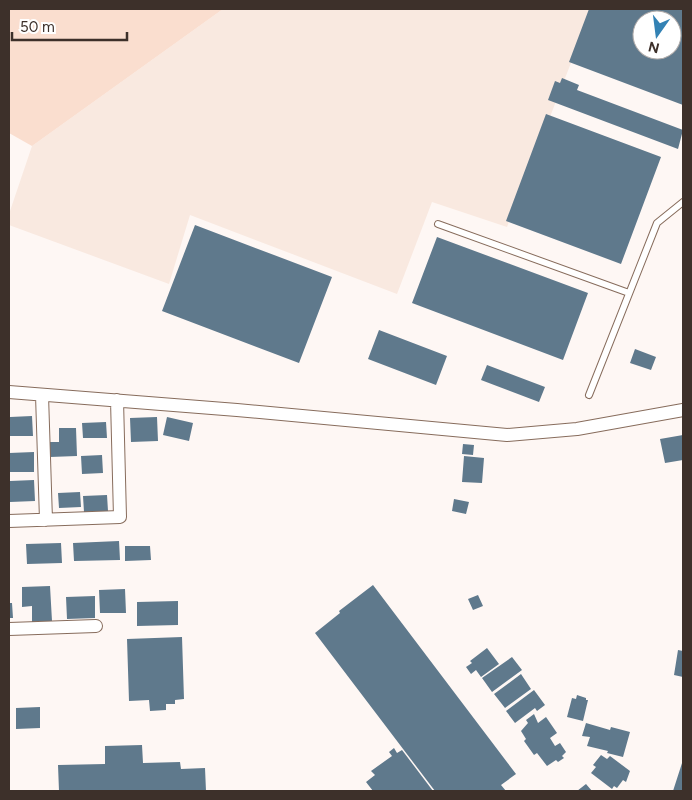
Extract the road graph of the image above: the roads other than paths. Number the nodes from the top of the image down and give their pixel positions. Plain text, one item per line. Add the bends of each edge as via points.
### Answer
1 (683, 202) edge
2 (438, 224) dead end
3 (629, 292) junction
4 (9, 392) edge
5 (42, 395) junction
6 (589, 395) dead end
7 (117, 400) junction
8 (683, 410) edge
9 (46, 520) junction
10 (9, 521) edge
11 (96, 626) dead end
12 (9, 629) edge

1 - 3 lane via 657,223
2 - 3 lane
3 - 6 lane
4 - 5 street
5 - 7 street
5 - 9 street
7 - 8 street via 507,435 577,429
7 - 9 street via 120,517
9 - 10 street
11 - 12 street

